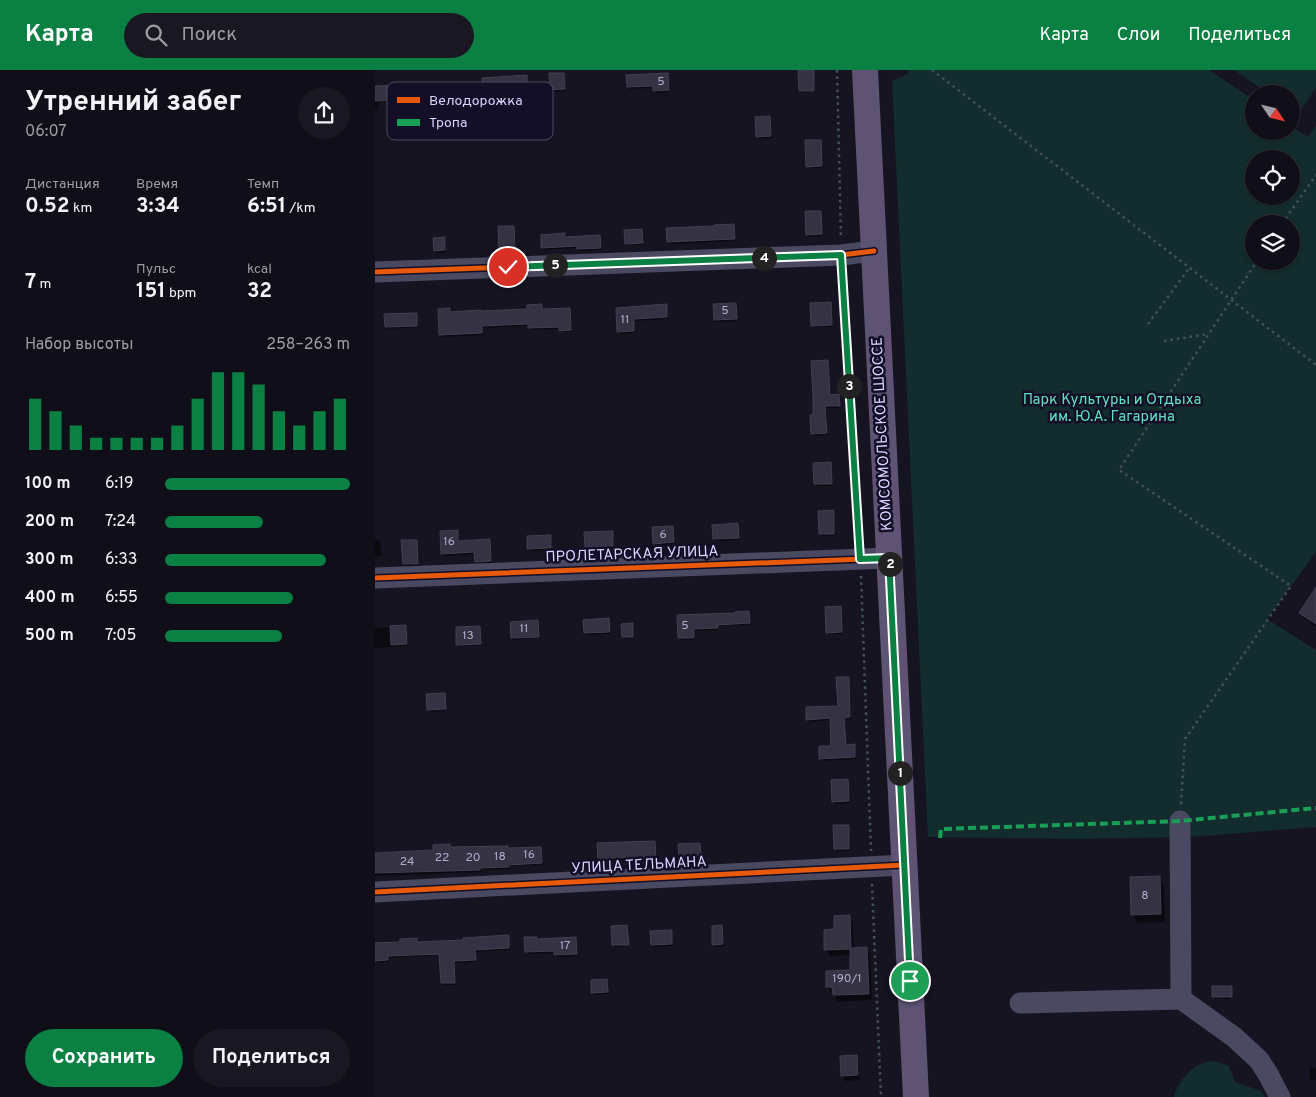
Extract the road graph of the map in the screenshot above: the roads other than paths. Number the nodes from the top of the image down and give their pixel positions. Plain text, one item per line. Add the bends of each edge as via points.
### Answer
1 (865, 70) edge
2 (874, 251) junction
3 (375, 272) edge
4 (889, 558) junction
5 (375, 578) edge
6 (1180, 820) road end
7 (904, 865) junction
8 (375, 892) edge
9 (1181, 999) junction
10 (1020, 1003) dead end
11 (916, 1097) edge
12 (1280, 1097) edge

1 - 2 main road, КОМСОМОЛЬСКОЕ ШОССЕ
2 - 3 street via 841,255
2 - 4 main road, КОМСОМОЛЬСКОЕ ШОССЕ
4 - 5 street, ПРОЛЕТАРСКАЯ УЛИЦА
4 - 7 main road, КОМСОМОЛЬСКОЕ ШОССЕ
6 - 9 street
7 - 8 street, УЛИЦА ТЕЛЬМАНА
7 - 11 main road, КОМСОМОЛЬСКОЕ ШОССЕ
9 - 10 street
9 - 12 street via 1259,1060

